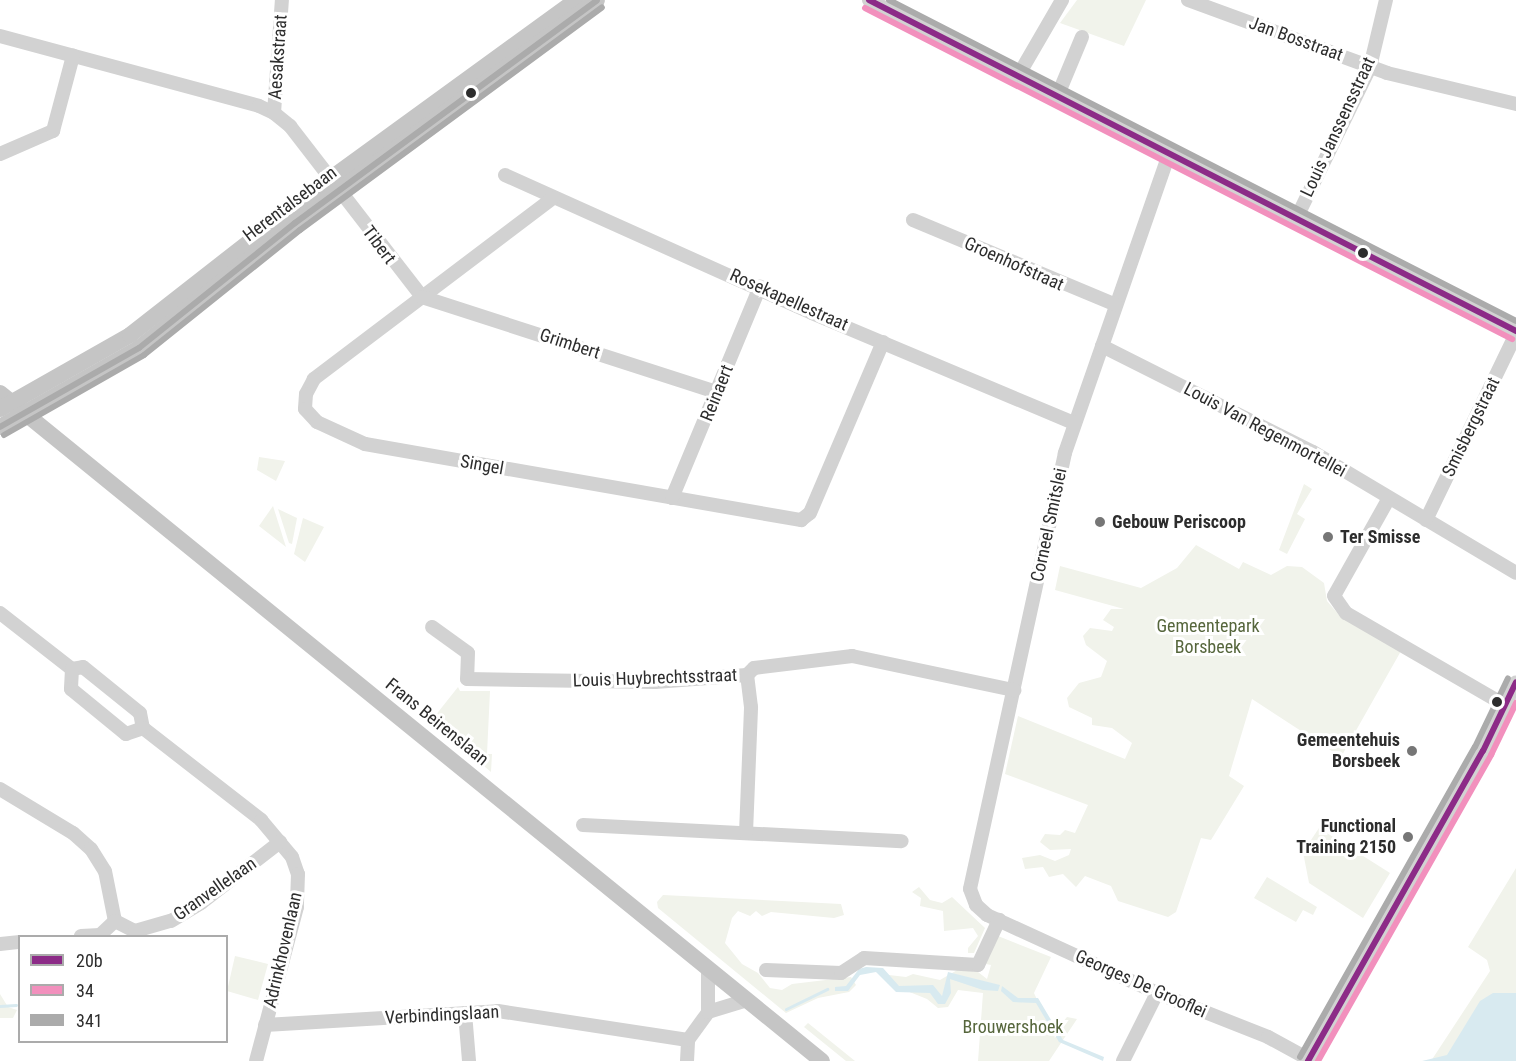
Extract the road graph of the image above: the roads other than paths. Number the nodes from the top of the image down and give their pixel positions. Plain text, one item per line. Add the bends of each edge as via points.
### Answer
1 (282, 0) edge
2 (576, 0) edge
3 (597, 0) edge
4 (869, 0) edge
5 (1062, 0) edge
6 (1188, 0) edge
7 (1386, 0) edge
8 (892, 5) edge
9 (0, 36) edge
10 (1082, 37) dead end
11 (73, 56) junction
12 (1370, 67) junction
13 (491, 70) junction
14 (1018, 76) junction
15 (1058, 97) junction
16 (1516, 104) edge
17 (274, 113) junction
18 (0, 154) edge
19 (1169, 154) junction
20 (505, 175) dead end
21 (335, 185) junction
22 (553, 198) junction
23 (1297, 217) junction
24 (913, 220) dead end
25 (760, 287) junction
26 (422, 297) junction
27 (1116, 305) junction
28 (1516, 332) edge
29 (883, 342) junction
30 (1102, 346) junction
31 (717, 392) junction
32 (4, 402) edge
33 (26, 414) junction
34 (1074, 423) junction
35 (0, 427) edge
36 (672, 498) junction
37 (1389, 498) junction
38 (1426, 520) junction
39 (1516, 573) edge
40 (0, 613) edge
41 (432, 627) dead end
42 (72, 669) junction
43 (747, 675) junction
44 (1516, 682) edge
45 (1014, 690) junction
46 (1505, 705) junction
47 (143, 728) junction
48 (0, 789) edge
49 (583, 825) dead end
50 (746, 833) junction
51 (902, 841) dead end
52 (280, 842) junction
53 (976, 905) joint
54 (999, 920) junction
55 (116, 921) junction
56 (100, 935) edge
57 (18, 942) edge
58 (0, 944) edge
59 (708, 969) junction
60 (766, 970) dead end
61 (1157, 993) junction
62 (747, 1000) junction
63 (708, 1012) junction
64 (465, 1013) junction
65 (266, 1025) junction
66 (688, 1040) junction
67 (1310, 1060) edge
68 (256, 1061) edge
69 (469, 1061) edge
70 (687, 1061) edge
71 (822, 1061) edge
72 (1123, 1061) edge

1 - 17 street, Aesakstraat
2 - 13 main road, Herentalsebaan
3 - 13 main road, Herentalsebaan
4 - 8 street
5 - 14 street
6 - 12 street, Jan Bosstraat
7 - 12 street, Louis Janssensstraat
8 - 14 street
9 - 11 street
10 - 15 street
11 - 17 street via 250,103
11 - 18 street via 53,131
12 - 16 street, Jan Bosstraat
12 - 23 street, Louis Janssensstraat
13 - 21 main road, Herentalsebaan
14 - 15 street
15 - 19 street
17 - 21 street, Tibert via 290,126
19 - 23 street
19 - 27 street, Corneel Smitslei
20 - 22 street, Rosekapellestraat
21 - 26 street, Tibert
21 - 32 main road, Herentalsebaan via 130,335
21 - 33 main road, Herentalsebaan via 139,348
22 - 25 street, Rosekapellestraat
22 - 26 street, Singel
23 - 28 street
24 - 27 street, Groenhofstraat
25 - 29 street, Rosekapellestraat
25 - 31 street, Reinaert
26 - 31 street, Grimbert
26 - 36 street, Singel via 314,379 306,394 305,410 317,422 365,444
27 - 30 street, Corneel Smitslei
28 - 38 street, Smisbergstraat
29 - 34 street, Rosekapellestraat
29 - 36 street, Singel via 810,513 801,520
30 - 34 street, Corneel Smitslei
30 - 37 street, Louis Van Regenmortellei via 1313,452
31 - 36 street, Reinaert
32 - 33 main road, Frans Beirenslaan
33 - 35 main road, Herentalsebaan
33 - 59 main road, Frans Beirenslaan
34 - 45 street, Corneel Smitslei
37 - 38 street, Louis Van Regenmortellei
37 - 46 street via 1334,596 1346,613
38 - 39 street, Louis Van Regenmortellei
40 - 42 street, Adrinkhovenlaan
41 - 43 street, Louis Huybrechtsstraat via 468,653 467,679 655,682
42 - 47 street, Adrinkhovenlaan via 83,667 140,713
42 - 47 street via 71,689 126,734
43 - 45 street, Louis Huybrechtsstraat via 754,668 852,656
43 - 50 street via 751,707
44 - 46 street
45 - 53 street, Corneel Smitslei via 971,880
46 - 67 street
47 - 52 street, Adrinkhovenlaan via 261,820
48 - 55 street via 73,833 92,849 105,872
49 - 50 street
50 - 51 street
52 - 55 street, Granvellelaan via 201,903 171,921 135,931
52 - 65 street, Adrinkhovenlaan via 296,864 299,888
53 - 54 street, Georges De Grooflei
54 - 60 street via 978,965 864,958 840,973
54 - 61 street, Georges De Grooflei
55 - 56 street
57 - 58 street
59 - 62 main road, Frans Beirenslaan
59 - 63 street
61 - 67 street, Georges De Grooflei via 1268,1037
61 - 72 street
62 - 63 street
62 - 71 main road, Frans Beirenslaan
63 - 66 street
64 - 65 street, Verbindingslaan
64 - 66 street, Verbindingslaan via 498,1011
64 - 69 street
65 - 68 street, Adrinkhovenlaan
66 - 70 street

